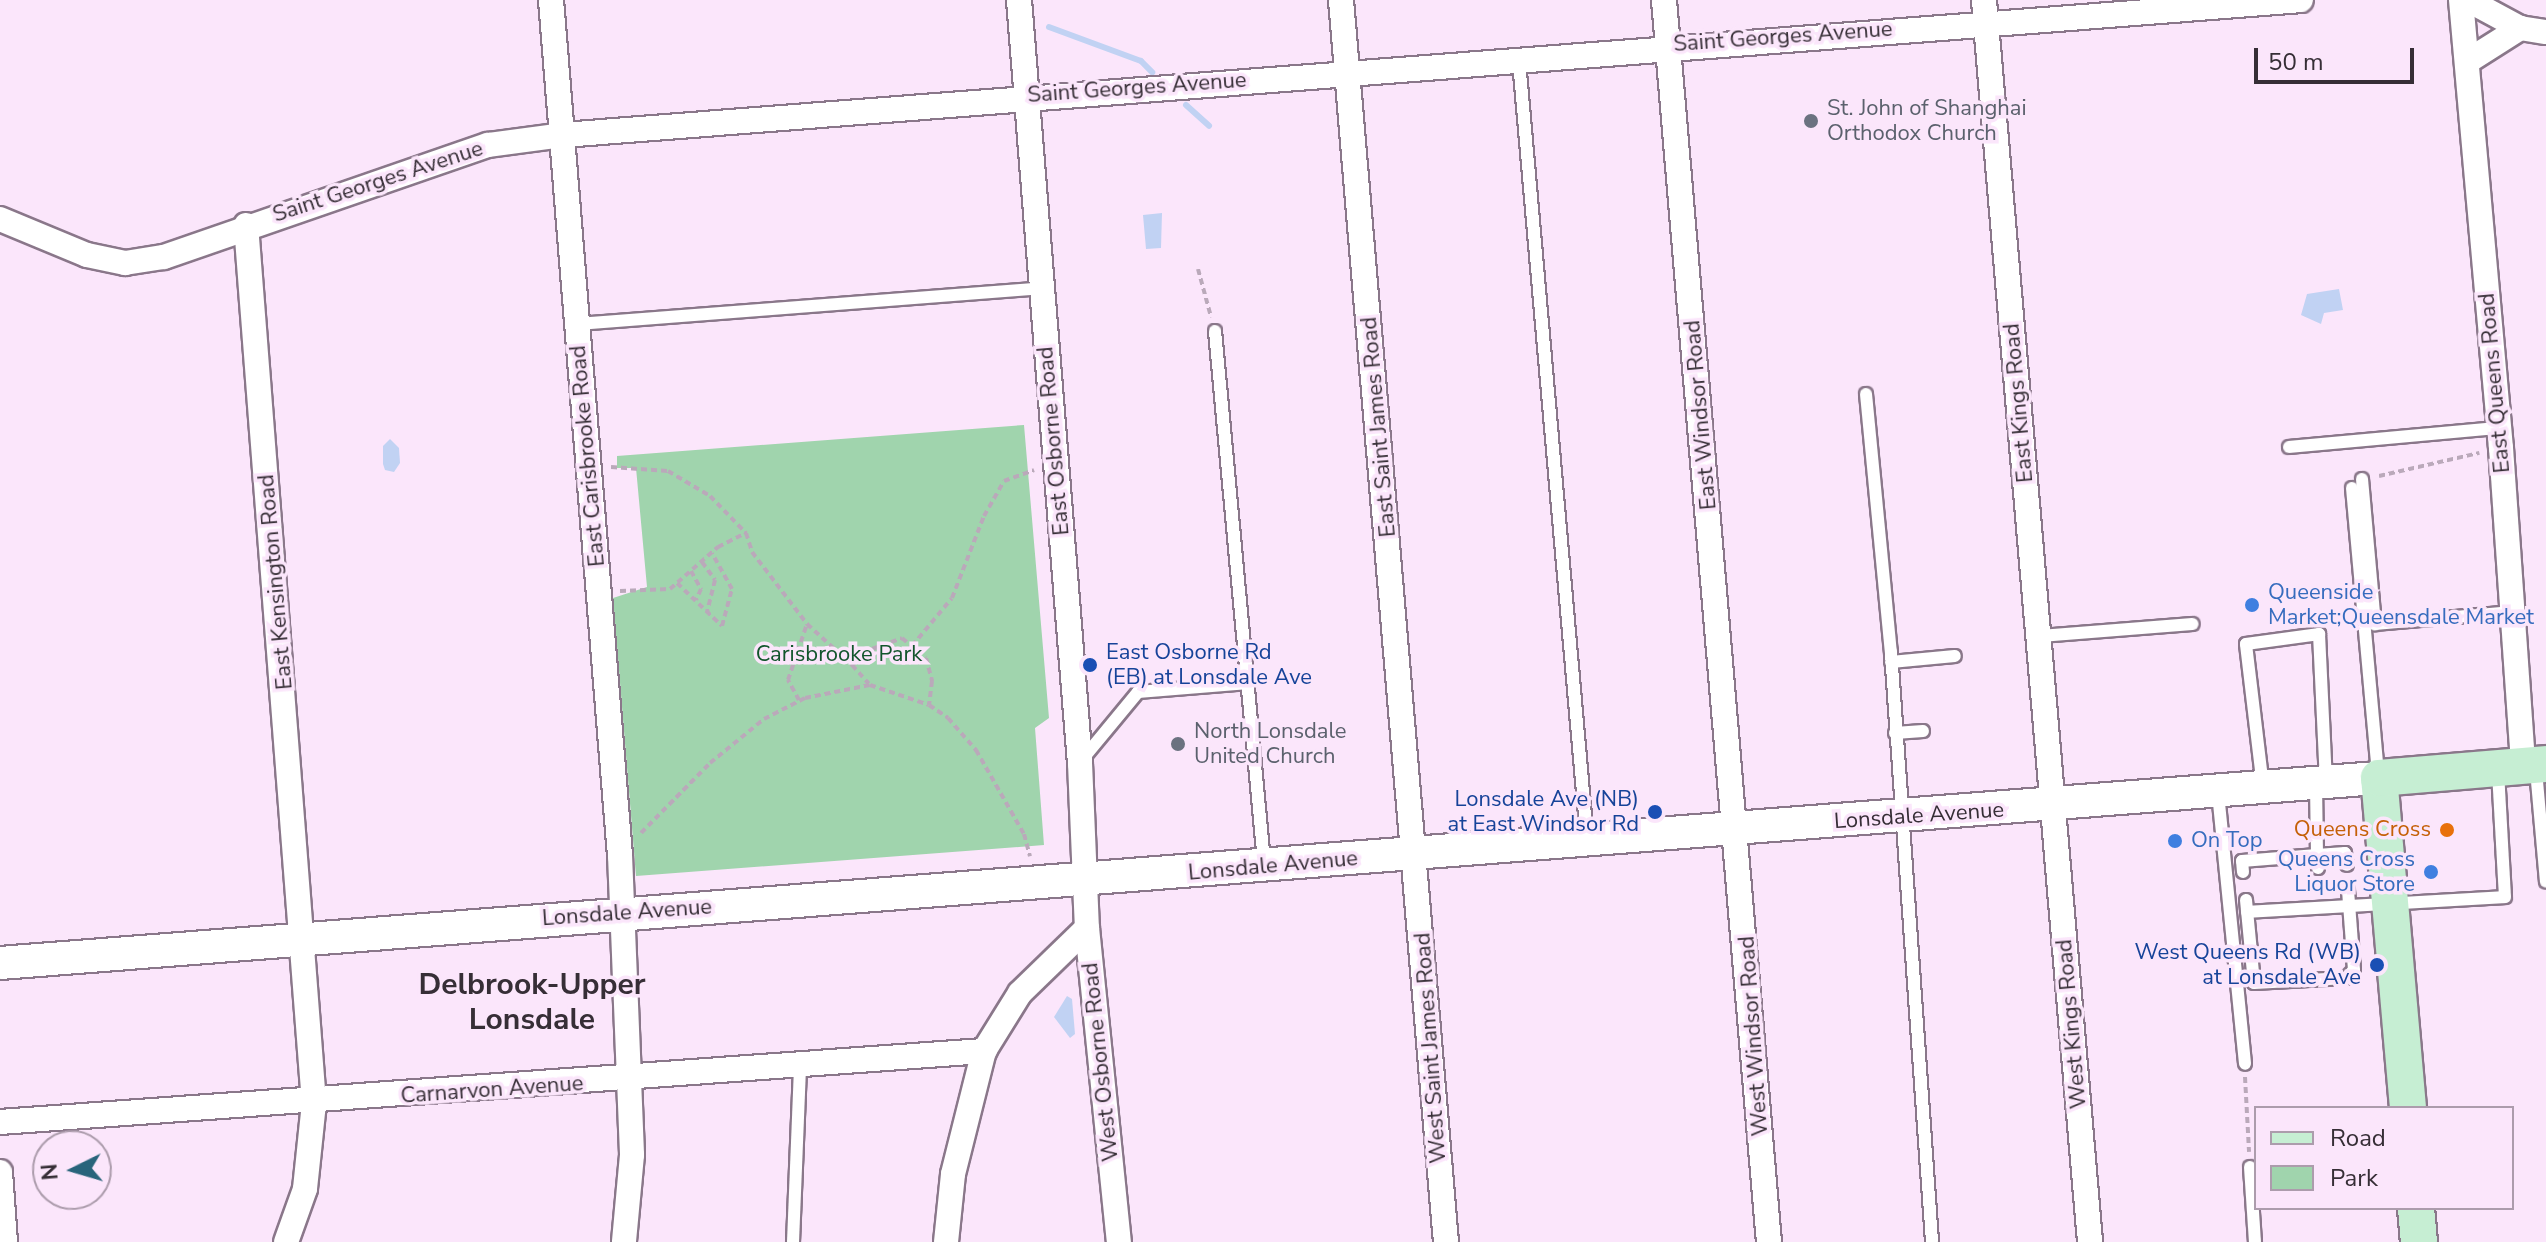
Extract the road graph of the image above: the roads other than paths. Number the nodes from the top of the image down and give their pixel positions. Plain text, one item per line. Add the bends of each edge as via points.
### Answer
1 (551, 0) edge
2 (1019, 0) edge
3 (1341, 0) edge
4 (1664, 0) edge
5 (2301, 0) edge
6 (2461, 0) edge
7 (2468, 0) edge
8 (1984, 11) edge
9 (2520, 28) junction
10 (2546, 32) edge
11 (1668, 46) junction
12 (1519, 61) junction
13 (2468, 61) junction
14 (1347, 72) junction
15 (1026, 97) junction
16 (563, 135) junction
17 (0, 219) edge
18 (246, 225) junction
19 (1041, 288) junction
20 (577, 324) junction
21 (1215, 331) road end
22 (1866, 394) dead end
23 (2500, 438) junction
24 (2289, 447) dead end
25 (2362, 479) dead end
26 (2352, 488) dead end
27 (2512, 612) junction
28 (2193, 624) dead end
29 (2040, 636) junction
30 (1955, 656) dead end
31 (1891, 662) junction
32 (1249, 683) junction
33 (1923, 731) dead end
34 (1895, 733) junction
35 (1080, 763) junction
36 (2526, 766) edge
37 (2379, 778) junction
38 (2321, 782) junction
39 (2263, 788) junction
40 (2218, 793) junction
41 (2054, 806) junction
42 (1899, 818) junction
43 (1738, 831) junction
44 (1587, 841) junction
45 (1416, 855) junction
46 (2318, 862) junction
47 (2347, 865) dead end
48 (1264, 867) junction
49 (2242, 867) dead end
50 (1085, 881) junction
51 (2546, 882) edge
52 (2348, 890) dead end
53 (2391, 907) junction
54 (2350, 909) junction
55 (622, 913) junction
56 (1087, 928) junction
57 (303, 939) junction
58 (0, 963) edge
59 (984, 1051) junction
60 (2245, 1064) road end
61 (800, 1065) junction
62 (631, 1080) junction
63 (314, 1103) junction
64 (2408, 1106) edge
65 (0, 1122) edge
66 (2250, 1167) road end
67 (0, 1172) edge
68 (2416, 1210) edge
69 (5, 1242) edge
70 (286, 1242) edge
71 (624, 1242) edge
72 (793, 1242) edge
73 (946, 1242) edge
74 (1119, 1242) edge
75 (1446, 1242) edge
76 (1769, 1242) edge
77 (1932, 1242) edge
78 (2090, 1242) edge
79 (2255, 1242) edge
80 (2419, 1242) edge

1 - 16 street, East Carisbrooke Road
2 - 15 street, East Osborne Road
3 - 14 street, East Saint James Road
4 - 11 street, East Windsor Road
5 - 8 street, Saint Georges Avenue
6 - 13 street, East Queens Road
7 - 9 street
8 - 11 street, Saint Georges Avenue
8 - 29 street, East Kings Road
9 - 10 street
9 - 13 street
11 - 12 street, Saint Georges Avenue
11 - 43 street, East Windsor Road
12 - 14 street, Saint Georges Avenue
12 - 44 lane
13 - 23 street, East Queens Road
14 - 15 street, Saint Georges Avenue
14 - 45 street, East Saint James Road
15 - 16 street, Saint Georges Avenue
15 - 19 street, East Osborne Road
16 - 18 street, Saint Georges Avenue via 488,145
16 - 20 street, East Carisbrooke Road
17 - 18 street, Saint Georges Avenue via 87,255 125,263 164,257
18 - 57 street, East Kensington Road
19 - 20 lane
19 - 35 street, East Osborne Road
20 - 55 street, East Carisbrooke Road
21 - 32 lane
22 - 31 lane
23 - 24 lane
23 - 27 street, East Queens Road
25 - 27 lane via 2375,624
26 - 37 lane
27 - 36 street, East Queens Road
28 - 29 lane
29 - 41 street, East Kings Road
30 - 31 lane
31 - 34 lane
32 - 35 lane via 1138,692
32 - 48 lane
33 - 34 lane
34 - 42 lane
35 - 50 street, East Osborne Road
36 - 37 main road, Lonsdale Avenue
36 - 51 lane
36 - 53 lane via 2505,897
37 - 38 street, Lonsdale Avenue
37 - 53 main road
38 - 39 street, Lonsdale Avenue
38 - 39 lane via 2319,634 2246,644
38 - 46 lane
39 - 40 street, Lonsdale Avenue
40 - 41 street, Lonsdale Avenue
40 - 60 lane
41 - 42 street, Lonsdale Avenue
41 - 78 street, West Kings Road
42 - 43 street, Lonsdale Avenue
42 - 77 lane
43 - 44 street, Lonsdale Avenue
43 - 76 street, West Windsor Road
44 - 45 street, Lonsdale Avenue
45 - 48 street, Lonsdale Avenue
45 - 75 street, West Saint James Road
46 - 47 lane via 2345,853
46 - 49 lane
48 - 50 street, Lonsdale Avenue
50 - 55 street, Lonsdale Avenue
50 - 56 street, West Osborne Road
52 - 54 lane
53 - 54 lane
53 - 64 main road
54 - 54 lane via 2320,900 2246,906 2254,983 2346,978 2354,970
55 - 57 street, Lonsdale Avenue
55 - 62 street, East Carisbrooke Road
56 - 59 street via 1020,993
56 - 74 street, West Osborne Road
57 - 58 street, Lonsdale Avenue
57 - 63 street, East Kensington Road
59 - 61 street, Carnarvon Avenue
59 - 73 street via 953,1174
61 - 62 street, Carnarvon Avenue
61 - 72 lane
62 - 63 street, Carnarvon Avenue
62 - 71 street, East Carisbrooke Road via 632,1155
63 - 65 street, Carnarvon Avenue
63 - 70 street, East Kensington Road via 305,1189
66 - 79 lane
67 - 69 street
68 - 80 main road

